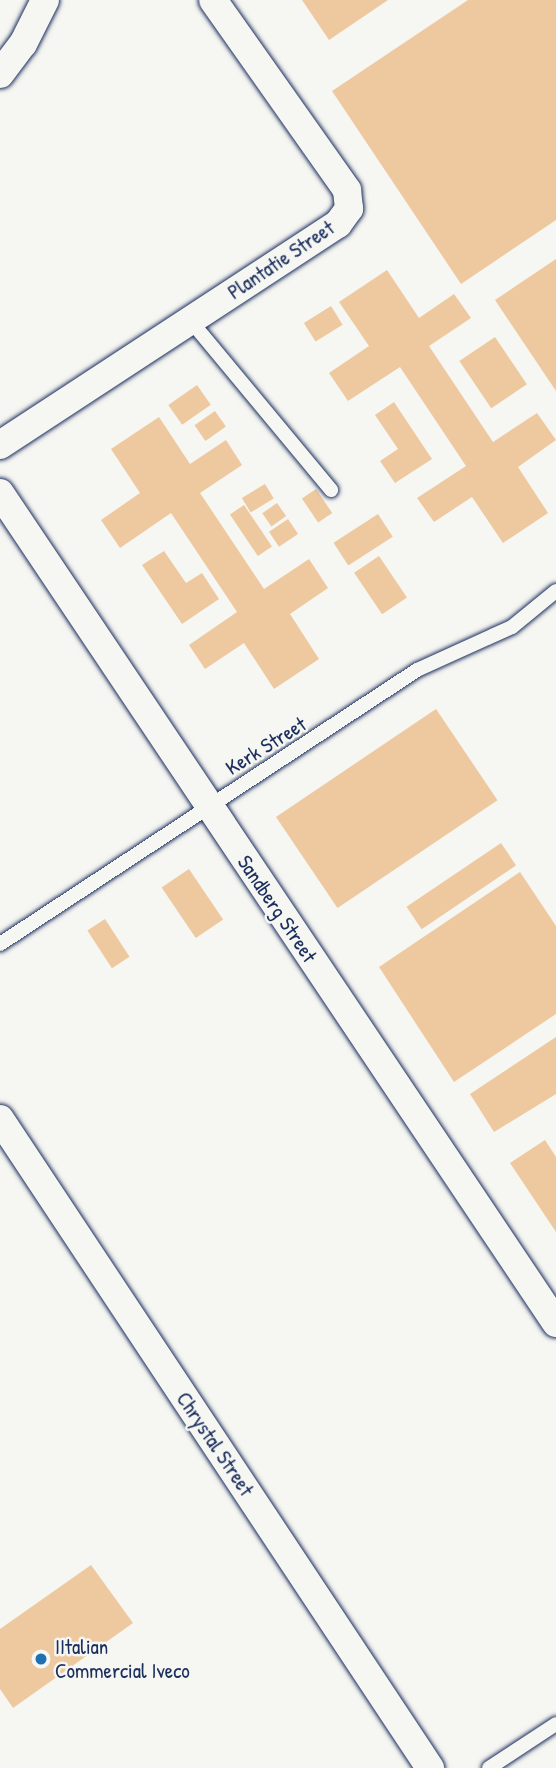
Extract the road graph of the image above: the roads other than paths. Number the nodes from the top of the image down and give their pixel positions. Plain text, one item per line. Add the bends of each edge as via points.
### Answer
1 (45, 0) edge
2 (213, 0) edge
3 (0, 74) edge
4 (191, 320) junction
5 (0, 445) edge
6 (331, 490) dead end
7 (0, 493) edge
8 (556, 591) edge
9 (208, 806) junction
10 (0, 944) edge
11 (0, 1119) edge
12 (556, 1323) edge
13 (556, 1724) edge
14 (430, 1768) edge
15 (489, 1768) edge

1 - 3 street via 23,44
2 - 4 street, Plantatie Street via 347,190 349,209 338,224
4 - 5 street, Plantatie Street
4 - 6 lane
7 - 9 street, Sandberg Street
8 - 9 lane, Kerk Street via 512,627 417,670 355,716
9 - 10 lane, Kerk Street
9 - 12 street, Sandberg Street
11 - 14 street, Chrystal Street
13 - 15 lane

